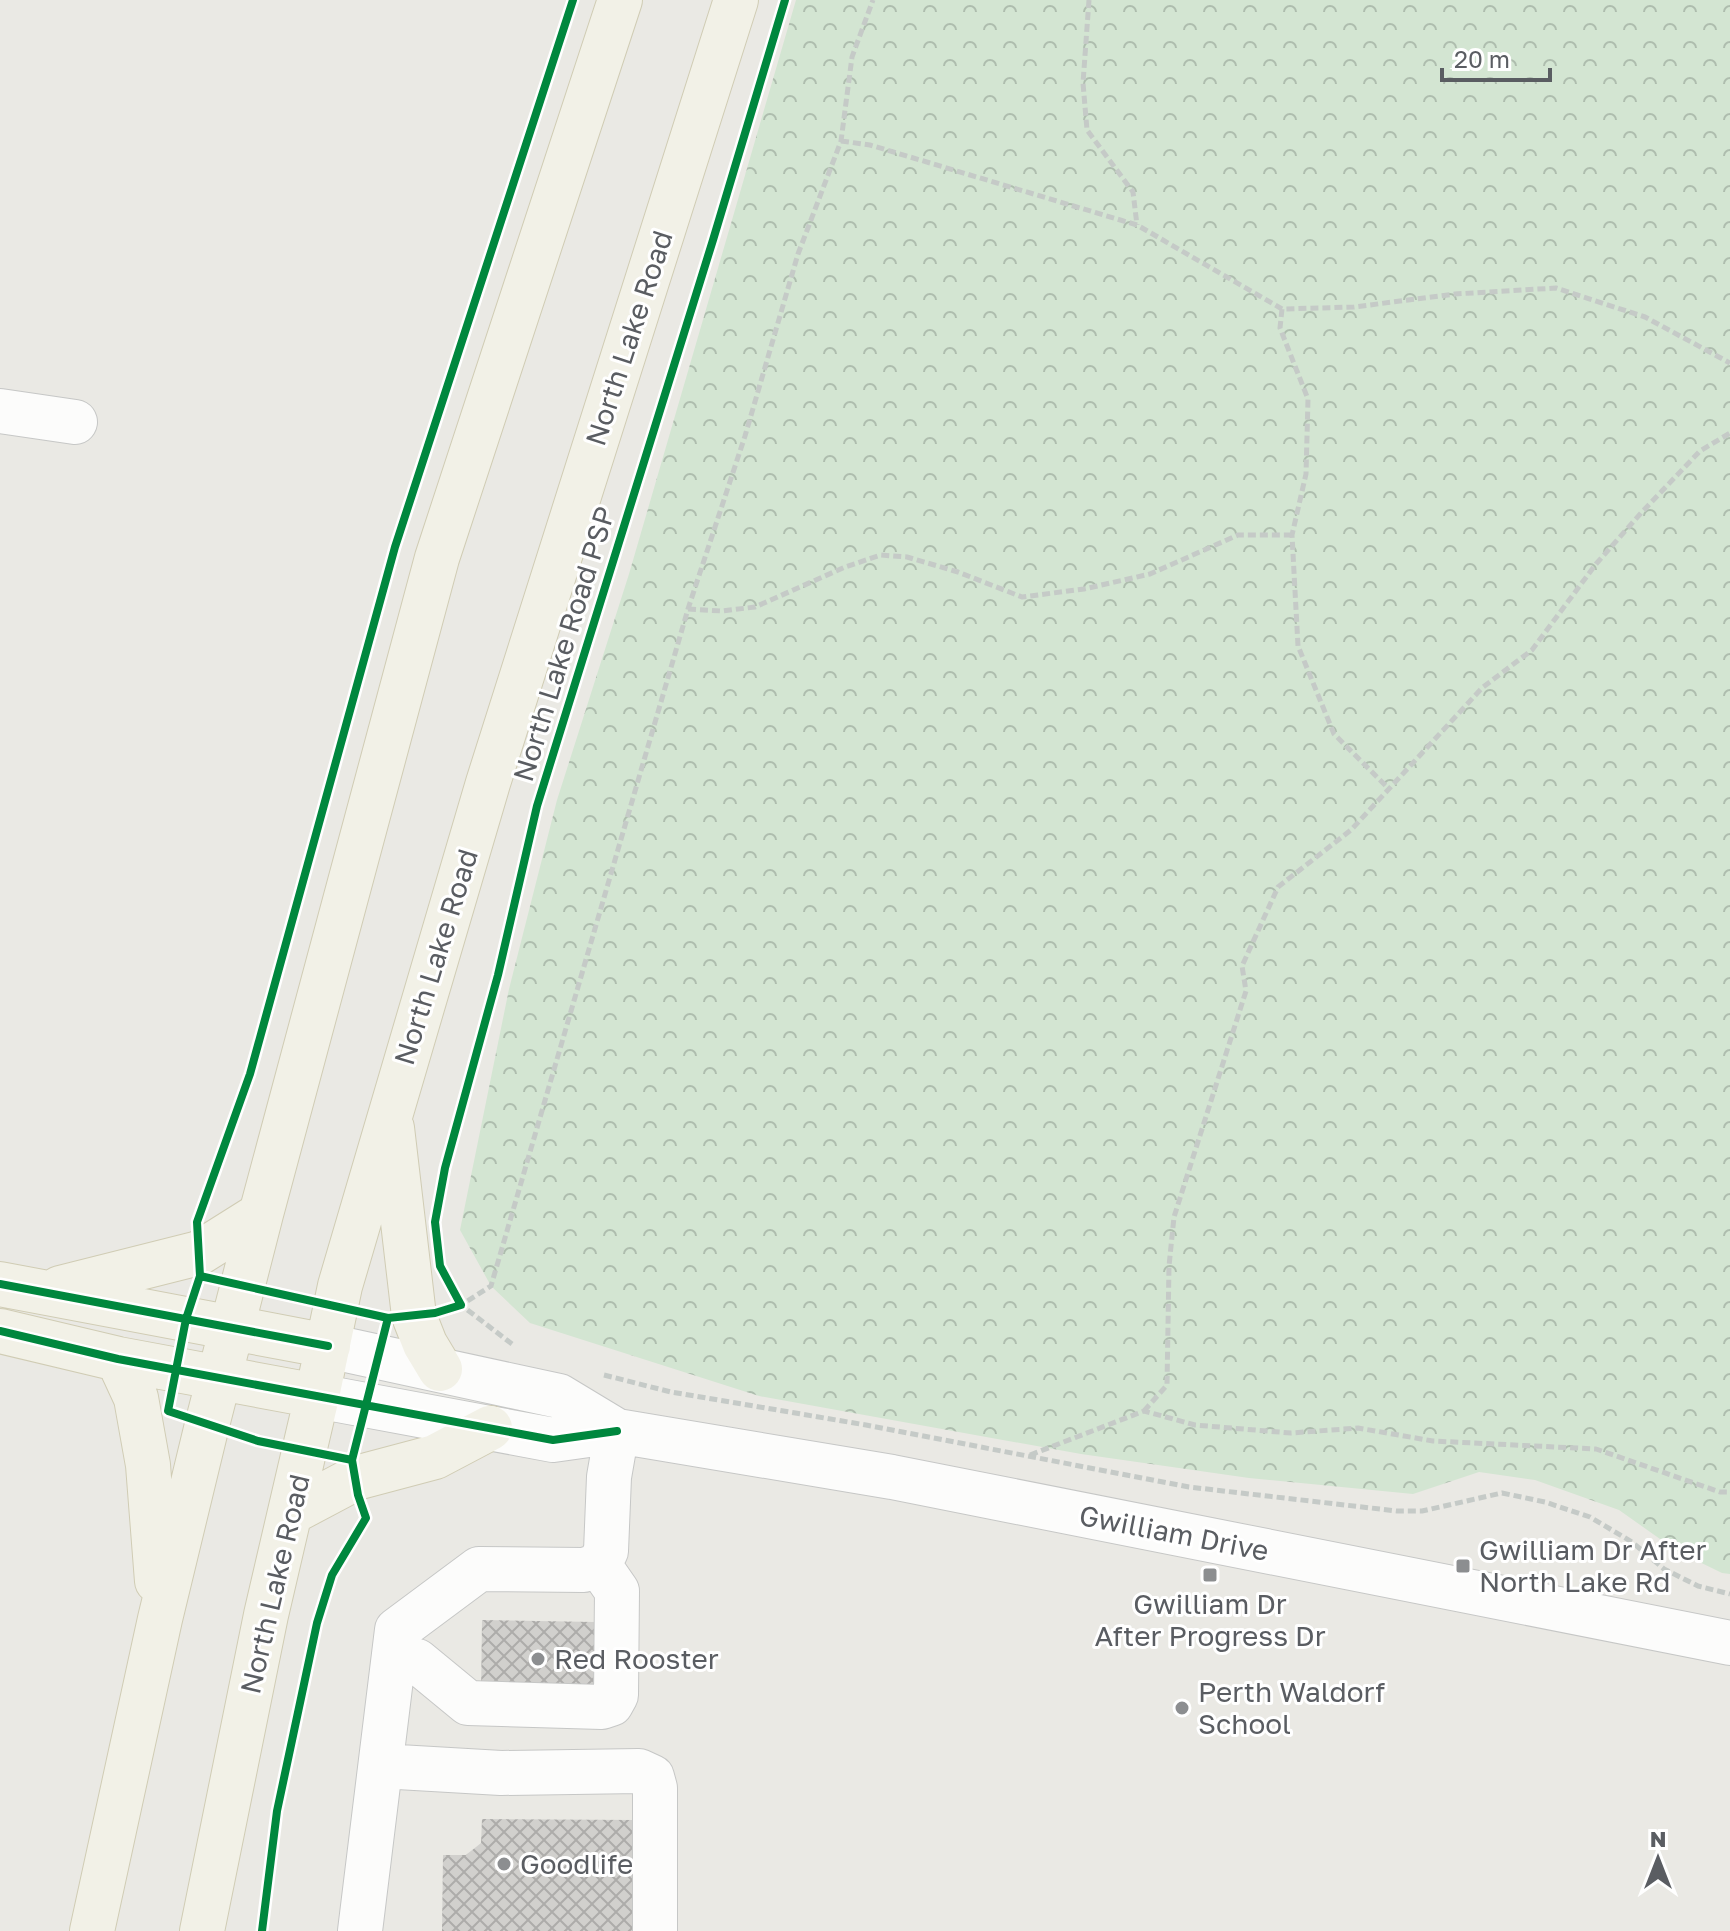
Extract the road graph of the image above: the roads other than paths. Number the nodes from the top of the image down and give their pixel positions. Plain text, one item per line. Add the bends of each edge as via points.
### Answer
1 (620, 0) edge
2 (736, 0) edge
3 (0, 411) edge
4 (75, 422) dead end
5 (390, 1110) junction
6 (261, 1214) junction
7 (0, 1284) edge
8 (46, 1291) junction
9 (232, 1329) junction
10 (0, 1331) edge
11 (328, 1346) junction
12 (118, 1359) junction
13 (440, 1369) junction
14 (220, 1379) junction
15 (317, 1396) junction
16 (490, 1428) junction
17 (617, 1431) junction
18 (290, 1513) junction
19 (599, 1565) junction
20 (160, 1619) junction
21 (1730, 1643) edge
22 (394, 1658) junction
23 (381, 1766) junction
24 (92, 1931) edge
25 (202, 1931) edge
26 (360, 1931) edge
27 (655, 1931) edge

1 - 6 main road via 437,558
2 - 5 main road, North Lake Road
3 - 4 street
5 - 11 main road, North Lake Road
5 - 13 main road via 414,1316
6 - 8 main road via 199,1253
6 - 9 main road
7 - 8 main road
8 - 9 main road
9 - 11 main road
9 - 14 main road
10 - 12 main road
11 - 13 street, Gwilliam Drive
11 - 15 main road, North Lake Road
12 - 14 main road
12 - 20 main road via 136,1398 148,1465
13 - 17 street, Gwilliam Drive via 559,1396
14 - 15 main road
14 - 20 main road
15 - 16 street, Gwilliam Drive
15 - 18 main road, North Lake Road
16 - 17 street, Gwilliam Drive via 553,1440
16 - 18 main road via 435,1457 356,1478
17 - 19 street via 606,1551
17 - 21 street, Gwilliam Drive via 892,1477
18 - 25 main road, North Lake Road
19 - 22 street via 584,1570 479,1569 397,1630
19 - 22 street via 617,1591 616,1695 611,1704 468,1703 417,1661
20 - 24 main road
22 - 23 street
23 - 26 street
23 - 27 street via 501,1773 639,1771 652,1777

